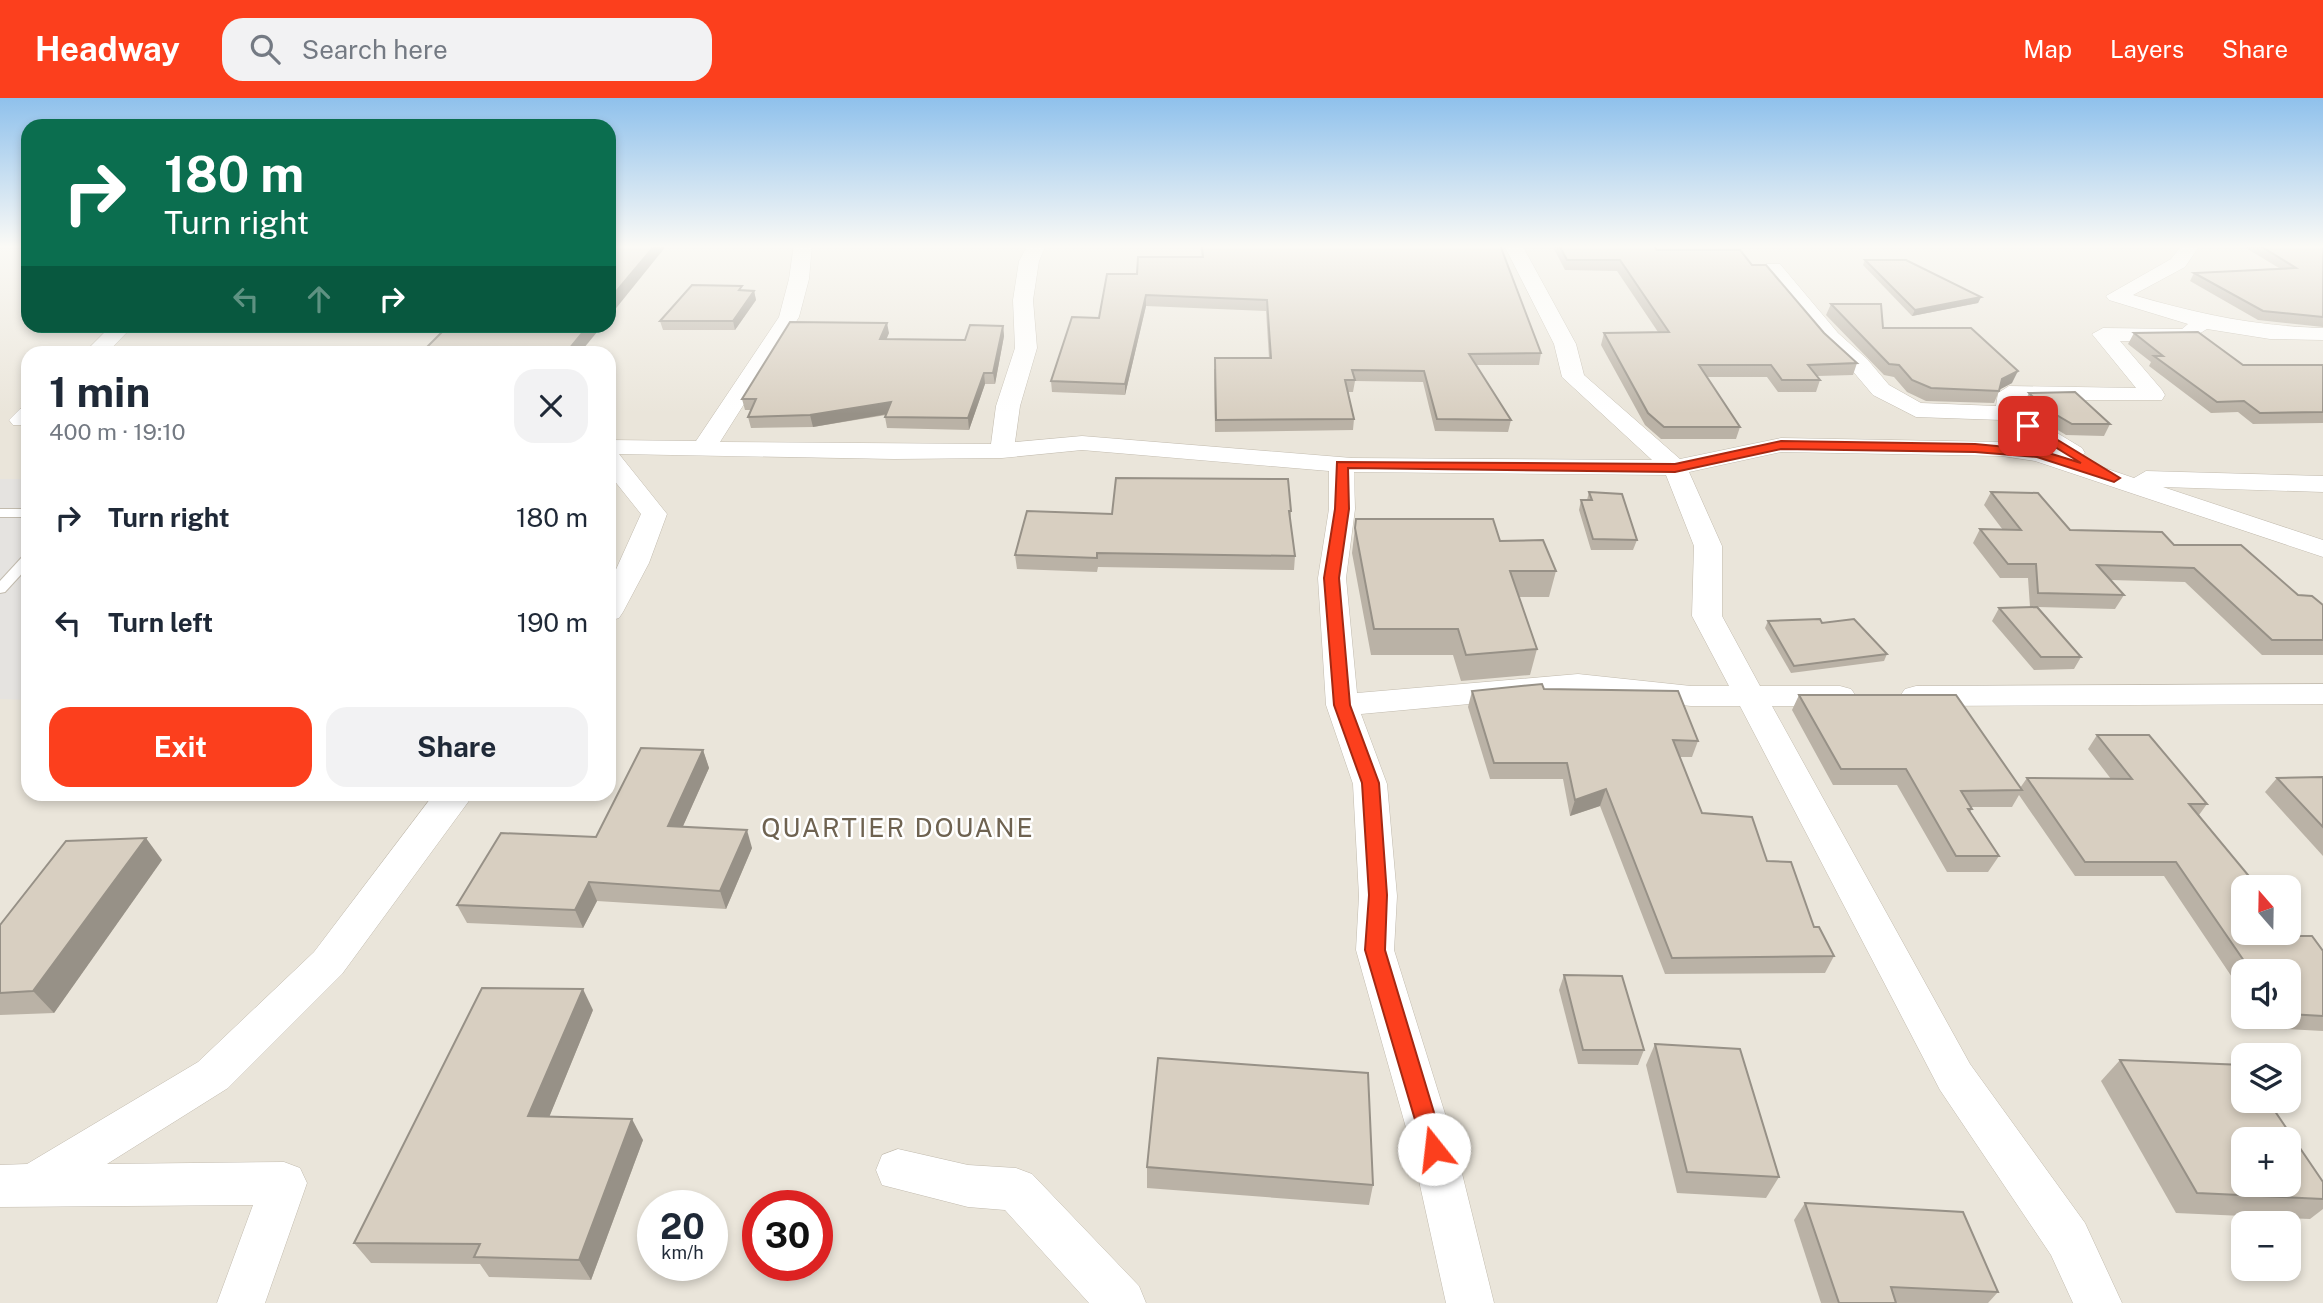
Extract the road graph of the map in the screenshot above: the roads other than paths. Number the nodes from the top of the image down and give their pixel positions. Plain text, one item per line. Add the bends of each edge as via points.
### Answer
1 (793, 301) edge
2 (1023, 301) edge
3 (1543, 301) edge
4 (1800, 301) edge
5 (2134, 301) edge
6 (2203, 322) junction
7 (116, 333) edge
8 (2323, 334) edge
9 (102, 346) edge
10 (2007, 413) junction
11 (616, 447) edge
12 (703, 449) junction
13 (1002, 451) junction
14 (1341, 464) junction
15 (616, 467) edge
16 (1675, 468) junction
17 (2114, 478) junction
18 (2323, 484) edge
19 (0, 513) edge
20 (21, 513) edge
21 (2323, 549) edge
22 (21, 566) edge
23 (0, 589) edge
24 (616, 599) edge
25 (2323, 694) edge
26 (1751, 696) junction
27 (1342, 705) junction
28 (448, 801) edge
29 (898, 1170) dead end
30 (15, 1186) edge
31 (241, 1303) edge
32 (1122, 1303) edge
33 (1470, 1303) edge
34 (2098, 1303) edge

1 - 12 street via 789,317
2 - 13 street via 1026,348 1007,406
3 - 16 street via 1565,344 1573,377
4 - 10 street via 1881,390 1916,410
5 - 6 street
6 - 8 street via 2270,333
6 - 10 street via 2187,335 2103,334 2154,396 2010,393
7 - 9 street
10 - 17 street
11 - 12 street
12 - 13 street
13 - 14 street via 1082,443
14 - 16 street
14 - 27 street via 1342,509 1332,578
15 - 24 street via 654,514
16 - 17 street via 1781,445 2003,449 2039,454
16 - 26 street via 1708,546 1707,616
17 - 18 street
17 - 21 street
19 - 20 lane
22 - 23 lane
25 - 26 street
26 - 27 street via 1691,696 1578,684
26 - 34 street via 1955,1077 2068,1239
27 - 33 street via 1370,783 1378,895 1375,950 1434,1149
28 - 30 street via 328,962 214,1075
29 - 32 street via 968,1186 1016,1189
30 - 31 street via 284,1183

